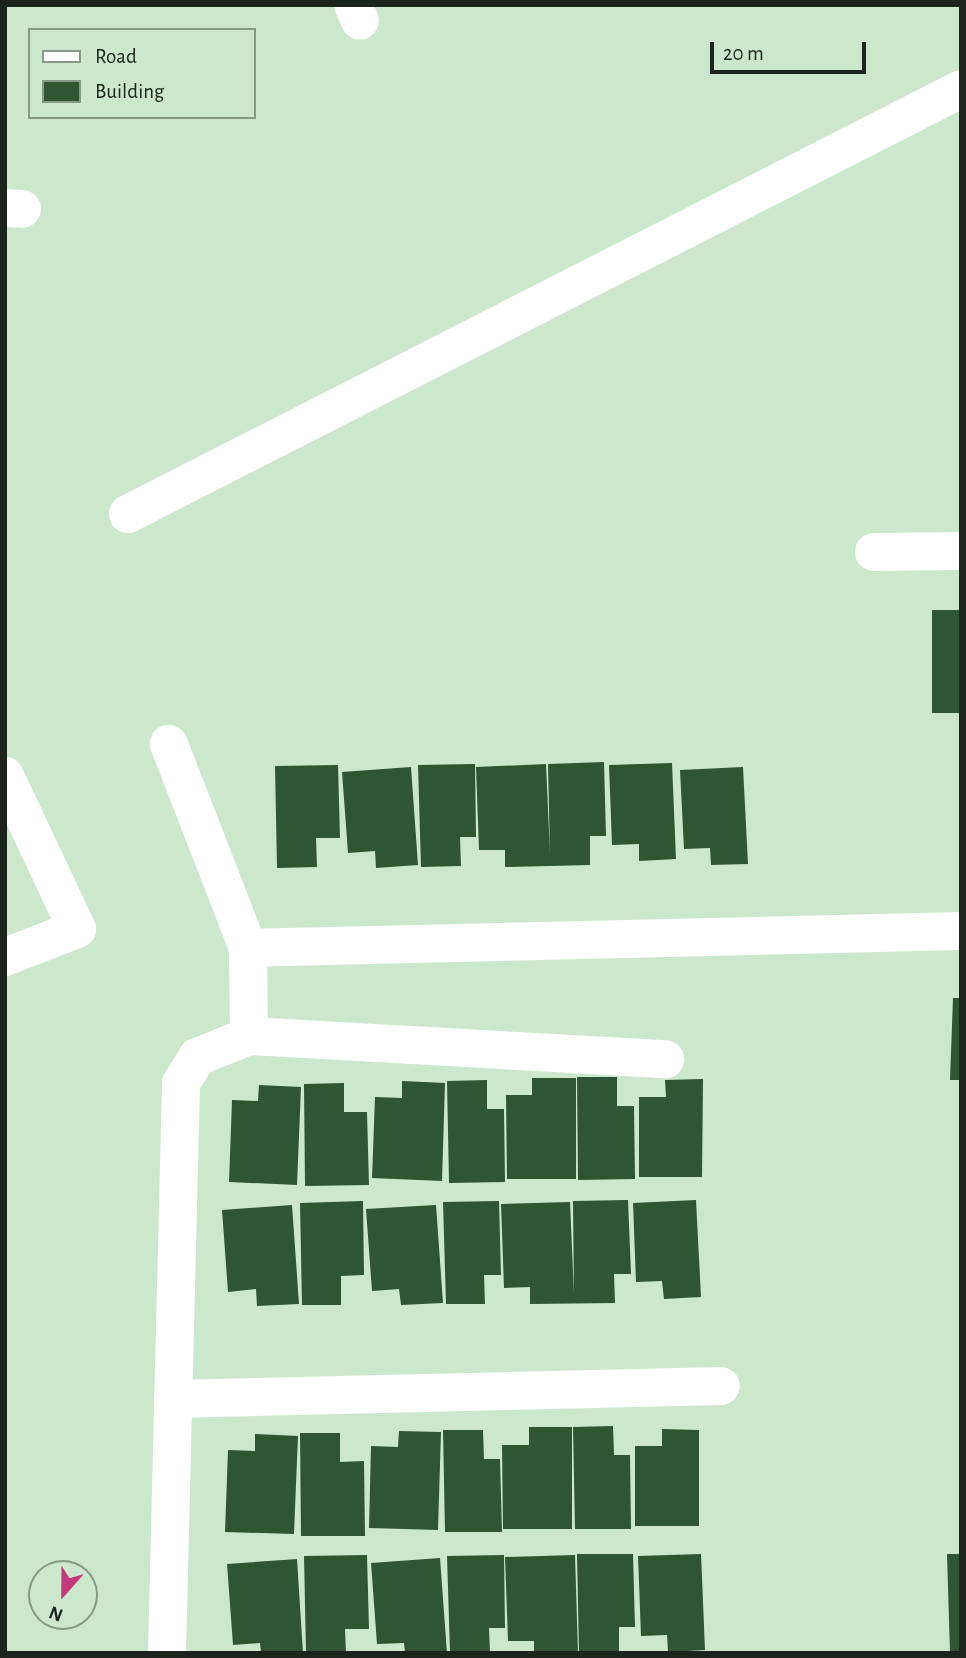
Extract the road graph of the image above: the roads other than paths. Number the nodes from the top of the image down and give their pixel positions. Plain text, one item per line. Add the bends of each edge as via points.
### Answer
1 (961, 89) edge
2 (128, 514) dead end
3 (961, 551) edge
4 (874, 552) dead end
5 (169, 744) dead end
6 (5, 776) edge
7 (961, 931) edge
8 (248, 948) junction
9 (5, 957) edge
10 (249, 1036) junction
11 (665, 1059) dead end
12 (721, 1386) dead end
13 (173, 1399) junction
14 (167, 1653) edge

1 - 2 street
3 - 4 street
5 - 8 street
6 - 9 street via 77,929
7 - 8 street
8 - 10 street
10 - 11 street
10 - 13 street via 197,1057 181,1083
12 - 13 street
13 - 14 street

